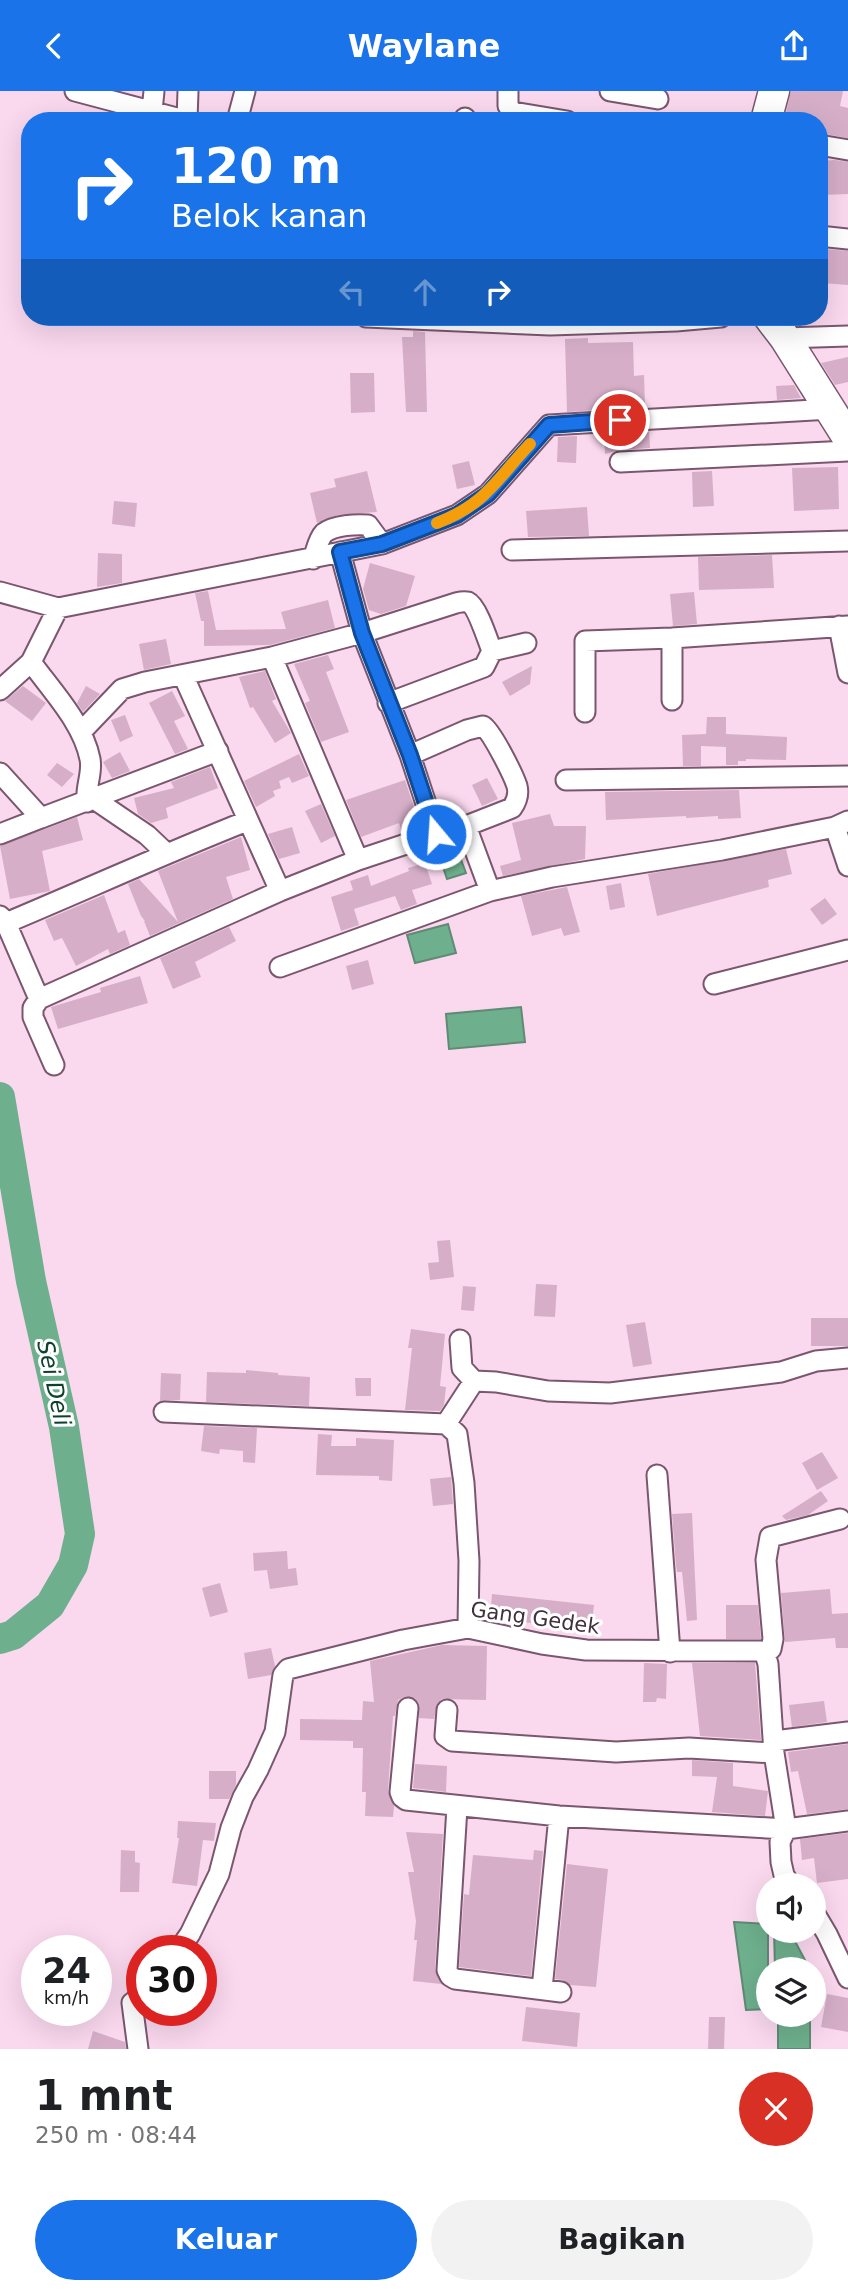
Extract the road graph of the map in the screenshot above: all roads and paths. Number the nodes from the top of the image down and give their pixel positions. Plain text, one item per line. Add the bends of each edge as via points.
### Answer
1 (75, 91) edge
2 (154, 91) edge
3 (188, 91) edge
4 (245, 91) edge
5 (508, 91) edge
6 (611, 91) edge
7 (774, 91) edge
8 (94, 94) edge
9 (658, 99) dead end
10 (152, 111) junction
11 (156, 112) edge
12 (188, 112) edge
13 (239, 112) edge
14 (513, 112) edge
15 (768, 112) edge
16 (828, 147) edge
17 (848, 150) edge
18 (828, 237) edge
19 (848, 239) edge
20 (777, 327) edge
21 (848, 336) edge
22 (831, 409) junction
23 (848, 438) edge
24 (848, 451) edge
25 (620, 462) dead end
26 (848, 541) edge
27 (382, 544) junction
28 (512, 550) dead end
29 (340, 552) junction
30 (313, 559) junction
31 (0, 591) edge
32 (58, 608) junction
33 (844, 626) edge
34 (362, 633) junction
35 (672, 638) junction
36 (526, 643) dead end
37 (492, 651) junction
38 (272, 657) junction
39 (31, 662) junction
40 (848, 673) edge
41 (183, 675) junction
42 (0, 690) edge
43 (672, 700) dead end
44 (388, 703) junction
45 (584, 712) dead end
46 (81, 732) junction
47 (218, 751) junction
48 (410, 755) junction
49 (0, 773) edge
50 (848, 776) edge
51 (566, 780) dead end
52 (90, 801) junction
53 (41, 818) junction
54 (247, 821) junction
55 (841, 824) edge
56 (466, 826) junction
57 (0, 834) edge
58 (436, 834) junction
59 (166, 853) junction
60 (358, 860) junction
61 (848, 866) edge
62 (280, 891) junction
63 (490, 891) junction
64 (3, 920) edge
65 (848, 950) edge
66 (280, 967) dead end
67 (714, 984) dead end
68 (40, 999) junction
69 (54, 1065) dead end
70 (460, 1340) dead end
71 (848, 1358) edge
72 (474, 1381) junction
73 (164, 1412) dead end
74 (446, 1424) junction
75 (657, 1475) dead end
76 (840, 1519) dead end
77 (468, 1628) junction
78 (670, 1652) junction
79 (765, 1654) junction
80 (408, 1708) dead end
81 (447, 1710) dead end
82 (848, 1733) edge
83 (774, 1747) junction
84 (457, 1807) junction
85 (559, 1816) junction
86 (848, 1821) edge
87 (786, 1829) junction
88 (784, 1873) edge
89 (826, 1932) edge
90 (189, 1935) edge
91 (848, 1978) edge
92 (135, 2026) edge
93 (138, 2049) edge

1 - 8 street
2 - 10 street
3 - 12 street
4 - 13 street
5 - 14 street
6 - 9 street
7 - 15 main road
8 - 10 street
10 - 11 street
16 - 17 street
18 - 19 street
20 - 21 street
20 - 22 main road
22 - 23 main road
22 - 27 street via 549,425 488,494 457,515
24 - 25 street
26 - 28 street
27 - 29 street
27 - 30 street via 368,526 334,529 320,540
29 - 30 street
29 - 34 street
30 - 32 street
31 - 32 street
32 - 39 street
33 - 35 street
33 - 40 street
34 - 37 street via 464,601 472,606
34 - 38 street
34 - 44 street
35 - 43 street
35 - 45 street via 585,641
36 - 37 street
37 - 44 street via 480,669
38 - 41 street
38 - 60 street
39 - 42 street
39 - 46 street
41 - 46 street via 122,689
41 - 47 street
44 - 48 street
46 - 52 street via 90,758 86,791
47 - 52 street
47 - 54 street
48 - 56 street via 474,727 488,730 518,796 512,808
48 - 58 street
49 - 53 street
50 - 51 street
52 - 53 street
52 - 59 street via 147,835
53 - 57 street
54 - 59 street
54 - 62 street
55 - 61 street
55 - 63 street
56 - 58 street
56 - 63 street
58 - 60 street
59 - 64 street
60 - 62 street
62 - 68 street
63 - 66 street
64 - 68 street
65 - 67 street
68 - 69 street via 33,1017
70 - 72 street via 462,1368
71 - 72 street via 816,1361 781,1372 610,1393
72 - 74 street
73 - 74 street
74 - 77 street via 457,1434 464,1483
75 - 78 street
76 - 79 street via 770,1537 766,1560 773,1639
77 - 78 street, Gang Gedek via 586,1650
77 - 90 street, Gang Gedek via 288,1669 283,1675 275,1732 243,1797 219,1874
78 - 79 street, Gang Gedek via 755,1649
79 - 83 street
80 - 84 street via 402,1797
81 - 83 street via 445,1736 452,1741 616,1752
82 - 83 street
83 - 87 street
84 - 85 street
84 - 85 street via 450,1976 552,1991
85 - 87 street
86 - 87 street
87 - 88 street via 780,1842
89 - 91 street
92 - 93 street

